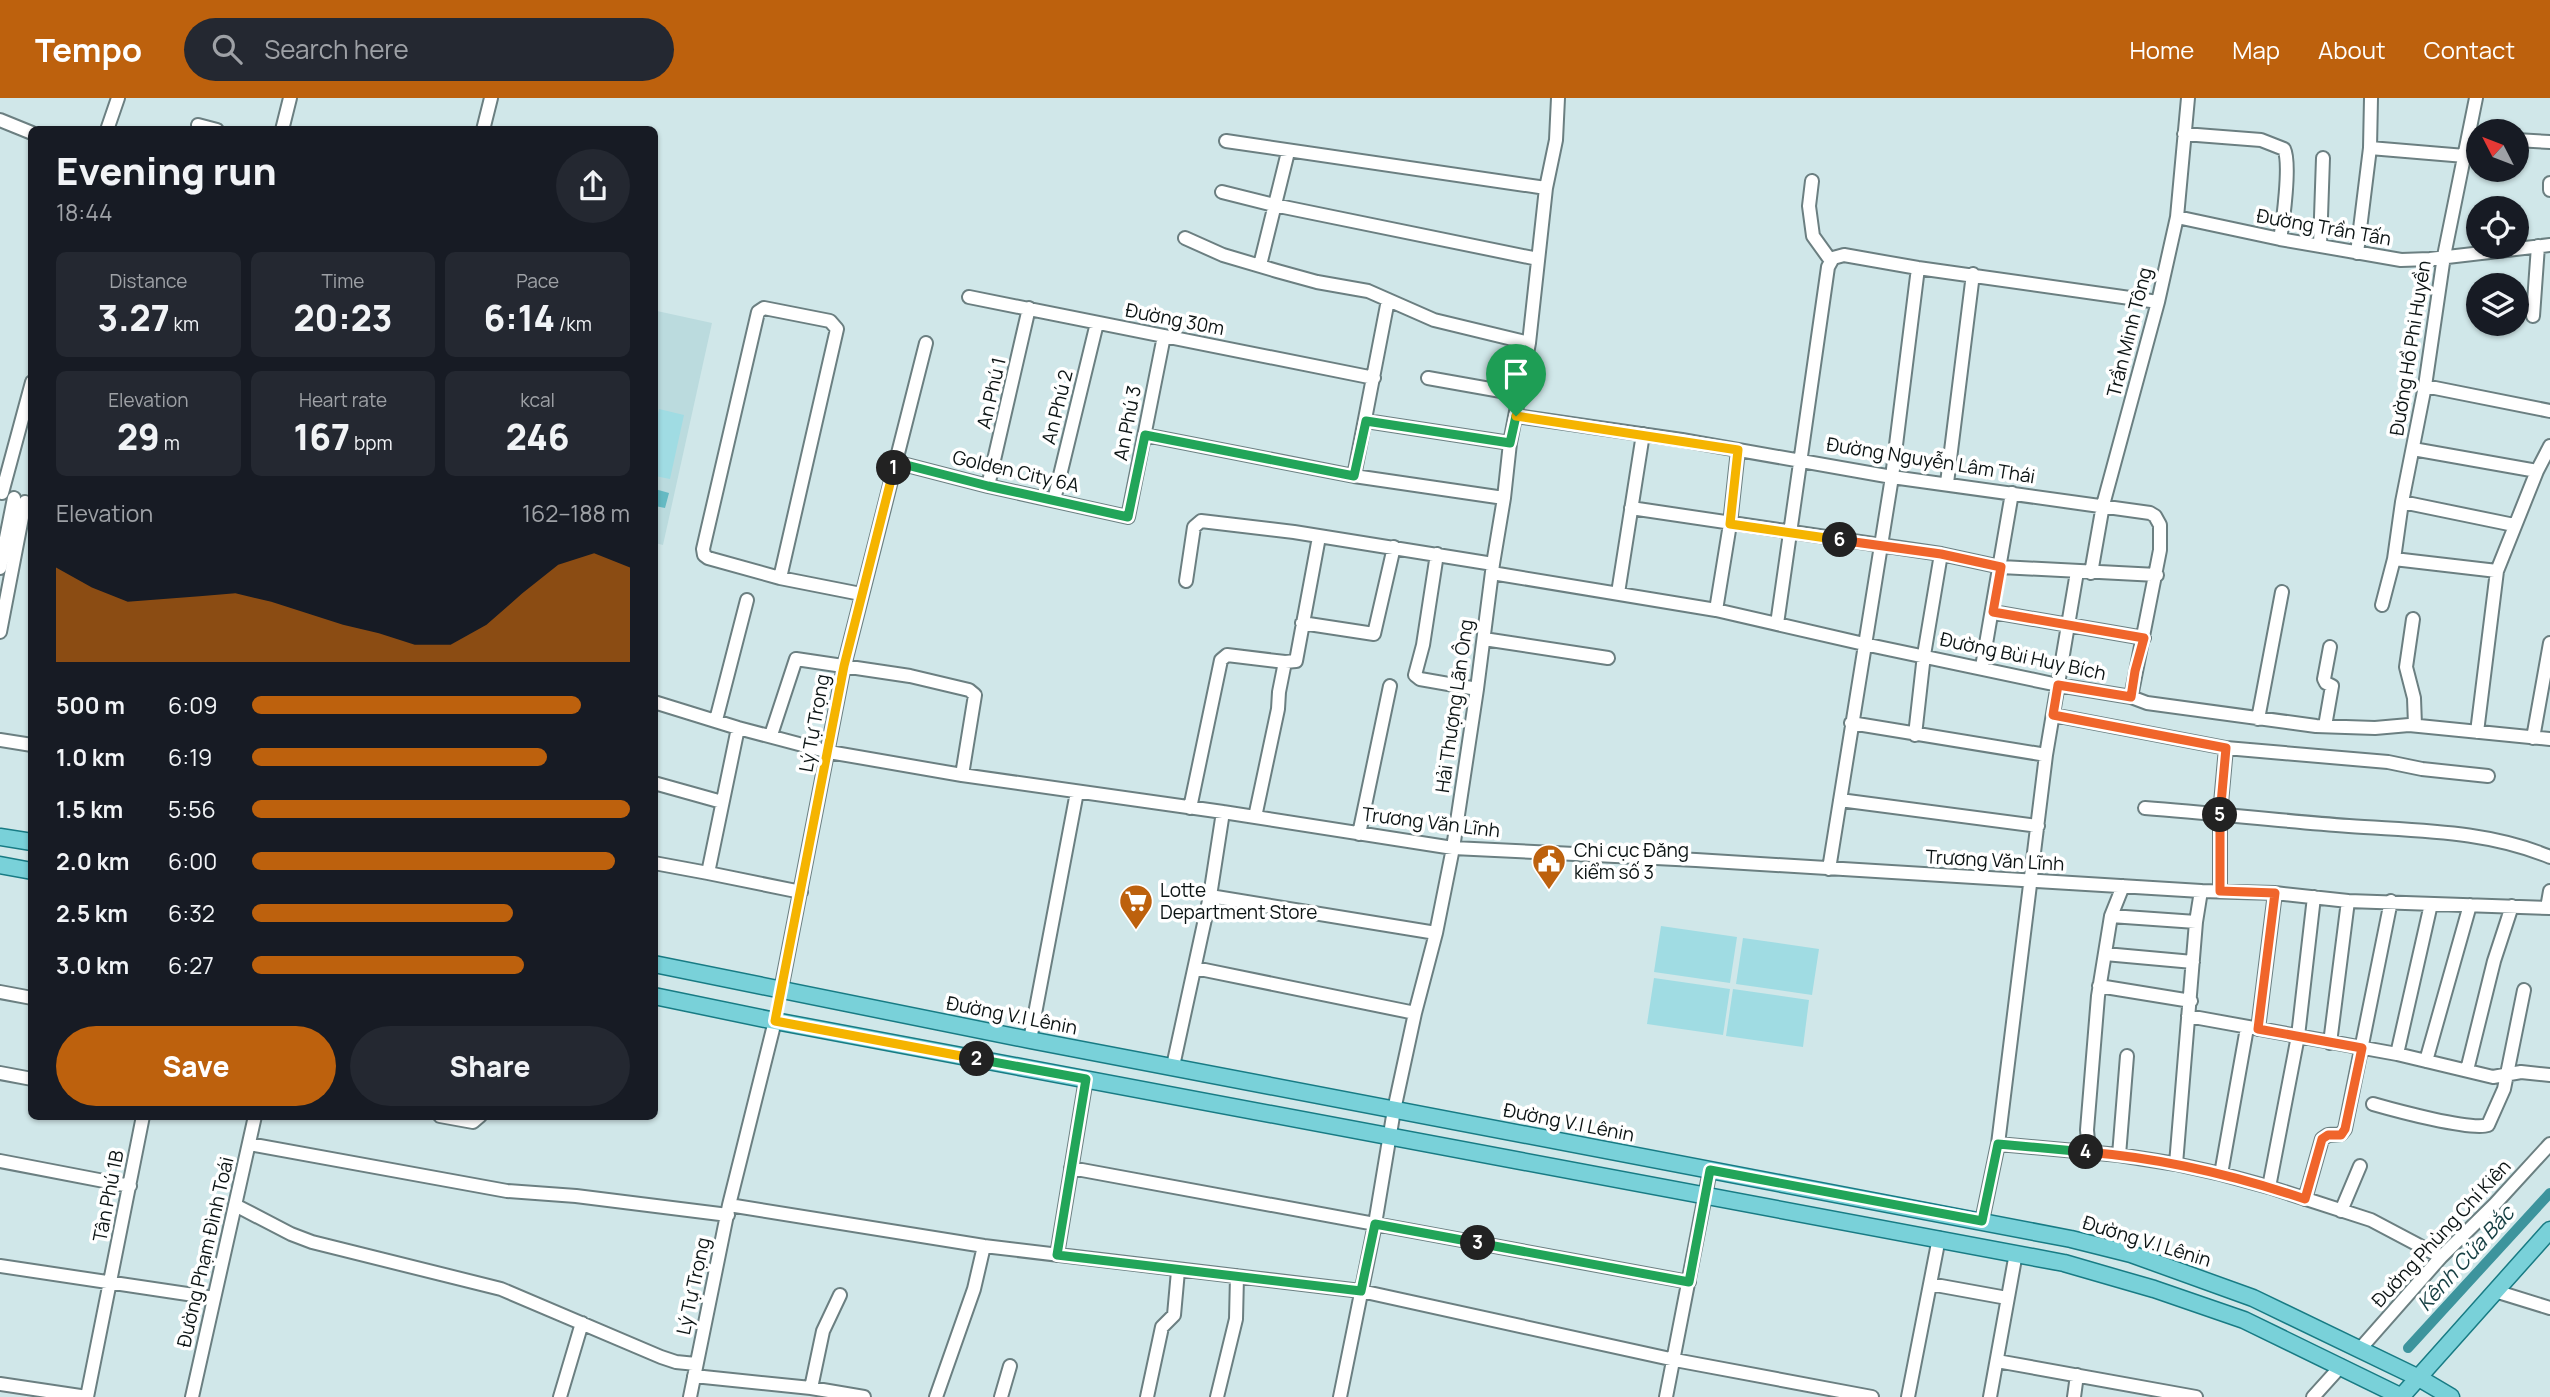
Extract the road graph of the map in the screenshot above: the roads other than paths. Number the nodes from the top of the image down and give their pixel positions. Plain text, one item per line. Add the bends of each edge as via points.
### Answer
1 (118, 98) edge
2 (290, 98) edge
3 (491, 98) edge
4 (1558, 98) edge
5 (2188, 98) edge
6 (2371, 98) edge
7 (2476, 98) edge
8 (2474, 119) edge
9 (0, 120) edge
10 (198, 125) dead end
11 (108, 126) edge
12 (202, 126) edge
13 (283, 126) edge
14 (484, 126) edge
15 (28, 131) edge
16 (2184, 134) junction
17 (1226, 141) dead end
18 (2529, 141) edge
19 (2550, 142) edge
20 (2371, 148) junction
21 (1288, 152) junction
22 (2465, 156) joint
23 (2323, 159) dead end
24 (1812, 181) dead end
25 (2550, 183) edge
26 (1546, 188) junction
27 (2550, 190) edge
28 (1222, 192) dead end
29 (1274, 205) junction
30 (2176, 217) junction
31 (1185, 238) dead end
32 (2280, 239) junction
33 (2544, 245) edge
34 (2320, 246) junction
35 (2357, 253) junction
36 (2444, 257) junction
37 (1538, 259) junction
38 (1831, 261) junction
39 (1260, 265) junction
40 (1918, 268) junction
41 (1973, 274) junction
42 (969, 297) dead end
43 (1388, 300) junction
44 (2158, 302) junction
45 (1029, 308) junction
46 (2533, 316) dead end
47 (1097, 323) junction
48 (1164, 336) junction
49 (926, 342) dead end
50 (1529, 343) junction
51 (1374, 378) junction
52 (1428, 378) dead end
53 (2425, 386) junction
54 (1518, 394) junction
55 (28, 408) edge
56 (2550, 411) edge
57 (1516, 416) junction
58 (1366, 421) junction
59 (1643, 434) junction
60 (1145, 435) junction
61 (1510, 443) junction
62 (2550, 446) edge
63 (2413, 449) junction
64 (1738, 450) junction
65 (1801, 459) junction
66 (895, 462) junction
67 (2537, 471) junction
68 (1354, 476) junction
69 (1892, 477) junction
70 (1947, 483) junction
71 (988, 486) junction
72 (2012, 493) junction
73 (14, 498) edge
74 (1504, 498) junction
75 (1054, 500) junction
76 (2402, 502) junction
77 (2103, 505) junction
78 (1631, 508) junction
79 (1128, 517) joint
80 (1730, 524) junction
81 (2514, 525) junction
82 (1791, 532) junction
83 (1320, 537) junction
84 (1880, 545) junction
85 (1394, 547) junction
86 (1437, 554) junction
87 (1941, 554) junction
88 (2394, 559) junction
89 (2001, 567) junction
90 (0, 568) edge
91 (1492, 568) junction
92 (2497, 571) junction
93 (2077, 572) junction
94 (2091, 573) junction
95 (2157, 575) junction
96 (779, 579) junction
97 (1186, 581) dead end
98 (2282, 592) dead end
99 (1618, 593) junction
100 (861, 594) junction
101 (747, 600) dead end
102 (2382, 605) dead end
103 (1716, 610) junction
104 (1993, 612) junction
105 (2413, 618) dead end
106 (1301, 623) junction
107 (1777, 624) junction
108 (2069, 627) junction
109 (0, 632) edge
110 (2144, 638) junction
111 (1484, 639) junction
112 (2550, 643) edge
113 (1864, 644) junction
114 (2330, 647) dead end
115 (1924, 655) junction
116 (1608, 659) dead end
117 (1285, 662) junction
118 (844, 666) junction
119 (1982, 667) junction
120 (2058, 685) junction
121 (1390, 686) dead end
122 (1478, 689) junction
123 (2131, 697) junction
124 (658, 703) edge
125 (2053, 715) junction
126 (2258, 719) junction
127 (716, 720) junction
128 (1851, 723) junction
129 (2415, 725) junction
130 (2325, 726) junction
131 (738, 727) junction
132 (2477, 732) junction
133 (771, 735) junction
134 (1915, 735) junction
135 (2533, 738) junction
136 (2550, 739) edge
137 (0, 740) edge
138 (28, 744) edge
139 (2226, 748) junction
140 (829, 752) junction
141 (2046, 755) junction
142 (962, 775) junction
143 (2488, 776) dead end
144 (658, 784) edge
145 (1077, 792) junction
146 (1840, 800) junction
147 (722, 802) junction
148 (1190, 808) junction
149 (2145, 808) dead end
150 (1223, 812) junction
151 (2220, 814) junction
152 (1255, 817) junction
153 (2038, 826) junction
154 (1359, 834) junction
155 (0, 836) edge
156 (28, 841) edge
157 (1453, 848) junction
158 (2550, 857) edge
159 (658, 864) edge
160 (0, 865) edge
161 (1829, 869) junction
162 (28, 870) edge
163 (708, 873) junction
164 (2030, 881) junction
165 (2123, 886) junction
166 (2201, 891) junction
167 (2220, 891) junction
168 (2550, 891) edge
169 (801, 892) junction
170 (2275, 893) junction
171 (1210, 895) junction
172 (2314, 897) junction
173 (2348, 901) junction
174 (2391, 901) junction
175 (2431, 904) junction
176 (2470, 905) junction
177 (2512, 906) junction
178 (2549, 908) edge
179 (2111, 916) junction
180 (2196, 922) junction
181 (1436, 933) junction
182 (2105, 954) junction
183 (2193, 962) junction
184 (658, 965) edge
185 (1195, 968) junction
186 (2099, 986) junction
187 (781, 990) junction
188 (2524, 990) dead end
189 (0, 992) edge
190 (28, 997) edge
191 (658, 997) edge
192 (2191, 1001) junction
193 (1415, 1013) junction
194 (2188, 1016) junction
195 (775, 1021) junction
196 (2253, 1028) junction
197 (2298, 1036) junction
198 (1030, 1040) junction
199 (2330, 1043) junction
200 (2362, 1048) junction
201 (2397, 1054) junction
202 (2127, 1056) dead end
203 (2426, 1061) junction
204 (1173, 1066) junction
205 (2468, 1070) junction
206 (0, 1073) edge
207 (2507, 1074) junction
208 (2550, 1075) edge
209 (28, 1078) edge
210 (1086, 1079) junction
211 (2372, 1104) dead end
212 (1394, 1110) junction
213 (142, 1120) edge
214 (255, 1120) edge
215 (461, 1120) edge
216 (477, 1120) edge
217 (1390, 1136) junction
218 (249, 1144) junction
219 (1998, 1144) junction
220 (2550, 1144) edge
221 (2089, 1152) junction
222 (2119, 1155) junction
223 (0, 1161) edge
224 (2176, 1164) junction
225 (2360, 1166) dead end
226 (1071, 1168) junction
227 (1710, 1170) junction
228 (2221, 1174) junction
229 (130, 1186) junction
230 (2269, 1187) junction
231 (1705, 1195) junction
232 (1865, 1199) junction
233 (2305, 1199) junction
234 (235, 1205) junction
235 (728, 1210) junction
236 (2342, 1211) junction
237 (1982, 1221) junction
238 (1860, 1223) junction
239 (1375, 1224) junction
240 (2550, 1230) edge
241 (1939, 1238) junction
242 (984, 1246) junction
243 (2016, 1253) junction
244 (1057, 1255) junction
245 (2441, 1257) junction
246 (0, 1266) edge
247 (1178, 1271) junction
248 (1237, 1276) junction
249 (1689, 1282) junction
250 (111, 1283) junction
251 (1930, 1284) junction
252 (1361, 1291) junction
253 (2495, 1292) junction
254 (840, 1295) dead end
255 (214, 1298) junction
256 (2007, 1298) junction
257 (2550, 1308) edge
258 (582, 1323) junction
259 (2360, 1349) junction
260 (1675, 1360) junction
261 (1997, 1361) junction
262 (1010, 1366) dead end
263 (2341, 1366) junction
264 (695, 1370) junction
265 (2077, 1375) junction
266 (2418, 1378) junction
267 (0, 1384) edge
268 (811, 1388) junction
269 (841, 1395) edge
270 (87, 1397) edge
271 (192, 1397) edge
272 (560, 1397) edge
273 (690, 1397) edge
274 (864, 1397) edge
275 (936, 1397) edge
276 (1001, 1397) edge
277 (1147, 1397) edge
278 (1217, 1397) edge
279 (1340, 1397) edge
280 (1666, 1397) edge
281 (1872, 1397) edge
282 (1908, 1397) edge
283 (1990, 1397) edge
284 (2074, 1397) edge
285 (2196, 1397) edge
286 (2313, 1397) edge
287 (2402, 1397) edge
288 (2451, 1397) edge

1 - 11 street
2 - 13 street
3 - 14 street
4 - 26 street, Hải Thượng Lãn Ông via 1556,140
5 - 16 street, Trần Minh Tông
6 - 20 street
7 - 8 street, Đường Hồ Phi Huyền
9 - 15 street
10 - 12 street
16 - 30 street, Trần Minh Tông
16 - 32 street via 2262,140 2284,149 2286,192
17 - 21 street
18 - 19 street
20 - 22 street
20 - 35 street
21 - 26 street
21 - 29 street
22 - 36 street, Đường Hồ Phi Huyền
23 - 34 street
24 - 38 street via 1809,206 1814,236
25 - 27 street
26 - 37 street, Hải Thượng Lãn Ông
28 - 29 street
29 - 37 street
29 - 39 street
30 - 32 street, Đường Trần Tấn
30 - 44 street, Trần Minh Tông
31 - 39 street
32 - 34 street, Đường Trần Tấn
33 - 36 street, Đường Trần Tấn
33 - 46 street
34 - 35 street, Đường Trần Tấn
35 - 36 street, Đường Trần Tấn via 2401,260
36 - 53 street, Đường Hồ Phi Huyền
37 - 50 street, Hải Thượng Lãn Ông
38 - 40 street via 1844,255
38 - 65 street
39 - 43 street
40 - 41 street
40 - 69 street
41 - 44 street
41 - 70 street
42 - 45 street, Đường 30m
43 - 50 street via 1434,320
43 - 51 street
44 - 77 street, Trần Minh Tông
45 - 47 street, Đường 30m
45 - 71 street, An Phú 1
47 - 48 street, Đường 30m
47 - 75 street, An Phú 2
48 - 51 street, Đường 30m
48 - 60 street, An Phú 3
49 - 66 street, Lý Tự Trọng
50 - 54 street, Hải Thượng Lãn Ông
51 - 58 street
52 - 54 street
53 - 56 street
53 - 63 street, Đường Hồ Phi Huyền
54 - 57 street, Hải Thượng Lãn Ông
55 - 73 street
57 - 59 street, Đường Nguyễn Lâm Thái
57 - 61 street, Hải Thượng Lãn Ông
58 - 61 street
58 - 68 street
59 - 64 street, Đường Nguyễn Lâm Thái
59 - 78 street
60 - 68 street
60 - 79 street, An Phú 3
61 - 74 street, Hải Thượng Lãn Ông
62 - 67 street
63 - 67 street
63 - 76 street, Đường Hồ Phi Huyền
64 - 65 street, Đường Nguyễn Lâm Thái
64 - 80 street
65 - 69 street, Đường Nguyễn Lâm Thái
65 - 82 street
66 - 71 street, Golden City 6A
66 - 100 street, Lý Tự Trọng
67 - 81 street
68 - 74 street
69 - 70 street, Đường Nguyễn Lâm Thái
69 - 84 street
70 - 72 street, Đường Nguyễn Lâm Thái
71 - 75 street, Golden City 6A
72 - 77 street, Đường Nguyễn Lâm Thái
72 - 89 street
73 - 90 street
73 - 109 street
74 - 91 street, Hải Thượng Lãn Ông
75 - 79 street, Golden City 6A
76 - 81 street
76 - 88 street, Đường Hồ Phi Huyền
77 - 94 street, Trần Minh Tông
77 - 95 street, Đường Nguyễn Lâm Thái via 2155,516 2160,525
78 - 80 street
78 - 99 street
80 - 82 street
80 - 103 street
81 - 92 street
82 - 84 street
82 - 107 street
83 - 85 street, Đường Bùi Huy Bích
83 - 97 street, Đường Bùi Huy Bích via 1199,522 1194,527
83 - 106 street
84 - 87 street
84 - 113 street
85 - 86 street, Đường Bùi Huy Bích
85 - 106 street via 1374,634
86 - 91 street, Đường Bùi Huy Bích
86 - 122 street via 1415,675
87 - 89 street
87 - 115 street
88 - 92 street
88 - 102 street, Đường Hồ Phi Huyền
89 - 93 street
89 - 104 street
91 - 99 street, Đường Bùi Huy Bích
91 - 111 street, Hải Thượng Lãn Ông
92 - 132 street
93 - 94 street
93 - 108 street
94 - 95 street
95 - 110 street, Đường Nguyễn Lâm Thái
96 - 96 street via 837,329 830,321 764,308 758,312 703,552 708,558
96 - 100 street
98 - 126 street
99 - 103 street, Đường Bùi Huy Bích
100 - 118 street, Lý Tự Trọng
101 - 127 street
103 - 107 street, Đường Bùi Huy Bích
104 - 108 street
104 - 119 street
105 - 129 street via 2406,667
106 - 117 street via 1298,658
107 - 113 street, Đường Bùi Huy Bích
108 - 110 street
108 - 120 street
110 - 123 street, Đường Nguyễn Lâm Thái
111 - 116 street
111 - 122 street, Hải Thượng Lãn Ông
112 - 135 street
113 - 115 street, Đường Bùi Huy Bích
113 - 128 street
114 - 130 street via 2325,678 2332,686
115 - 119 street, Đường Bùi Huy Bích
115 - 134 street
117 - 148 street via 1222,658
117 - 152 street
118 - 133 street via 796,659
118 - 140 street, Lý Tự Trọng
118 - 142 street via 910,676 973,693
119 - 120 street, Đường Bùi Huy Bích
120 - 123 street, Đường Bùi Huy Bích
120 - 125 street
121 - 154 street
122 - 157 street, Hải Thượng Lãn Ông
123 - 126 street, Đường Bùi Huy Bích
124 - 127 street, Trương Văn Lĩnh
125 - 139 street
125 - 141 street
126 - 130 street, Đường Bùi Huy Bích
127 - 131 street, Trương Văn Lĩnh
128 - 134 street
128 - 146 street
129 - 130 street, Đường Bùi Huy Bích
129 - 132 street, Đường Bùi Huy Bích
131 - 133 street, Trương Văn Lĩnh
131 - 147 street
132 - 135 street, Đường Bùi Huy Bích
133 - 140 street, Trương Văn Lĩnh
134 - 141 street
135 - 136 street, Đường Bùi Huy Bích
137 - 138 street
139 - 143 street
139 - 151 street
140 - 142 street, Trương Văn Lĩnh
140 - 169 street, Lý Tự Trọng
141 - 153 street
142 - 145 street, Trương Văn Lĩnh
144 - 147 street
145 - 148 street, Trương Văn Lĩnh
145 - 198 street
146 - 153 street
146 - 161 street
147 - 163 street
148 - 150 street, Trương Văn Lĩnh
149 - 151 street
150 - 152 street, Trương Văn Lĩnh
150 - 171 street
151 - 158 street via 2446,831
151 - 167 street
152 - 154 street, Trương Văn Lĩnh
153 - 164 street
154 - 157 street, Trương Văn Lĩnh
155 - 156 main road
157 - 161 street, Trương Văn Lĩnh
157 - 181 street, Hải Thượng Lãn Ông
159 - 163 street
160 - 162 main road
161 - 164 street, Trương Văn Lĩnh
163 - 169 street
164 - 165 street, Trương Văn Lĩnh
164 - 219 street
165 - 166 street, Trương Văn Lĩnh
165 - 179 street
166 - 167 street, Trương Văn Lĩnh
166 - 180 street
167 - 170 street, Trương Văn Lĩnh
168 - 178 street
169 - 187 street, Lý Tự Trọng
170 - 172 street, Trương Văn Lĩnh
170 - 196 street
171 - 181 street
171 - 185 street
172 - 173 street, Trương Văn Lĩnh
172 - 197 street
173 - 174 street, Trương Văn Lĩnh
173 - 199 street
174 - 175 street, Trương Văn Lĩnh
174 - 200 street
175 - 176 street, Trương Văn Lĩnh
175 - 201 street
176 - 177 street, Trương Văn Lĩnh
176 - 203 street
177 - 178 street, Trương Văn Lĩnh
177 - 205 street
179 - 180 street
179 - 182 street
180 - 183 street
181 - 193 street, Hải Thượng Lãn Ông
182 - 183 street
182 - 186 street
183 - 192 street
184 - 187 main road, Đường V.I Lênin
185 - 193 street
185 - 204 street
186 - 192 street
186 - 221 street
187 - 195 main road
187 - 198 main road, Đường V.I Lênin
188 - 207 street
189 - 190 street
191 - 195 main road
192 - 194 street
193 - 212 street, Hải Thượng Lãn Ông
194 - 196 street
194 - 224 street
195 - 210 main road
195 - 235 street, Lý Tự Trọng
196 - 197 street
196 - 228 street
197 - 199 street
197 - 230 street
198 - 204 main road, Đường V.I Lênin
199 - 200 street
200 - 201 street
200 - 233 street via 2345,1129 2341,1135 2322,1139
201 - 203 street
202 - 222 street
203 - 205 street
204 - 212 main road, Đường V.I Lênin
205 - 207 street via 2493,1077
206 - 209 street
207 - 208 street
207 - 211 street via 2492,1118 2480,1128
210 - 217 main road
210 - 226 street
212 - 217 street, Hải Thượng Lãn Ông
212 - 227 main road, Đường V.I Lênin
213 - 229 street, Tân Phú 1B
214 - 218 street, Đường Phạm Đình Toái
215 - 216 street
217 - 231 main road
217 - 239 street, Hải Thượng Lãn Ông
218 - 234 street, Đường Phạm Đình Toái
218 - 235 street via 508,1191
219 - 221 street
219 - 237 street
220 - 245 street, Đường Phùng Chí Kiên
221 - 222 street
222 - 224 street
223 - 229 street
224 - 228 street
225 - 236 street
226 - 239 street
226 - 244 street
227 - 231 street
227 - 232 main road, Đường V.I Lênin
228 - 230 street
229 - 250 street, Tân Phú 1B
230 - 233 street
231 - 238 main road
231 - 249 street
232 - 237 main road, Đường V.I Lênin
232 - 238 main road
233 - 236 street
234 - 255 street, Đường Phạm Đình Toái
234 - 258 street via 304,1240 501,1289
235 - 242 street
235 - 264 street, Lý Tự Trọng
236 - 245 street via 2393,1230
237 - 259 main road, Đường V.I Lênin via 2131,1254 2253,1298
238 - 241 main road
239 - 249 street
239 - 252 street, Hải Thượng Lãn Ông
240 - 253 main road
241 - 243 main road
241 - 251 street
242 - 244 street
242 - 275 street
243 - 256 street
243 - 263 main road via 2064,1263 2244,1320
244 - 247 street
245 - 259 street, Đường Phùng Chí Kiên
246 - 250 street
247 - 248 street
247 - 277 street via 1174,1315 1162,1327
248 - 252 street
248 - 278 street via 1236,1319
249 - 260 street
250 - 255 street
250 - 270 street, Tân Phú 1B
251 - 256 street
251 - 282 street
252 - 260 street
252 - 279 street, Hải Thượng Lãn Ông
253 - 257 street
253 - 266 main road
254 - 268 street via 822,1331
255 - 271 street, Đường Phạm Đình Toái
256 - 261 street
258 - 264 street
258 - 272 street
259 - 266 main road, Đường V.I Lênin
260 - 280 street
260 - 281 street
261 - 265 street
261 - 283 street
262 - 276 street
263 - 286 street
263 - 287 main road
264 - 268 street
264 - 273 street, Lý Tự Trọng
265 - 284 street
265 - 285 street
266 - 287 main road
266 - 288 main road, Đường V.I Lênin
267 - 270 street
268 - 269 street
269 - 274 street

